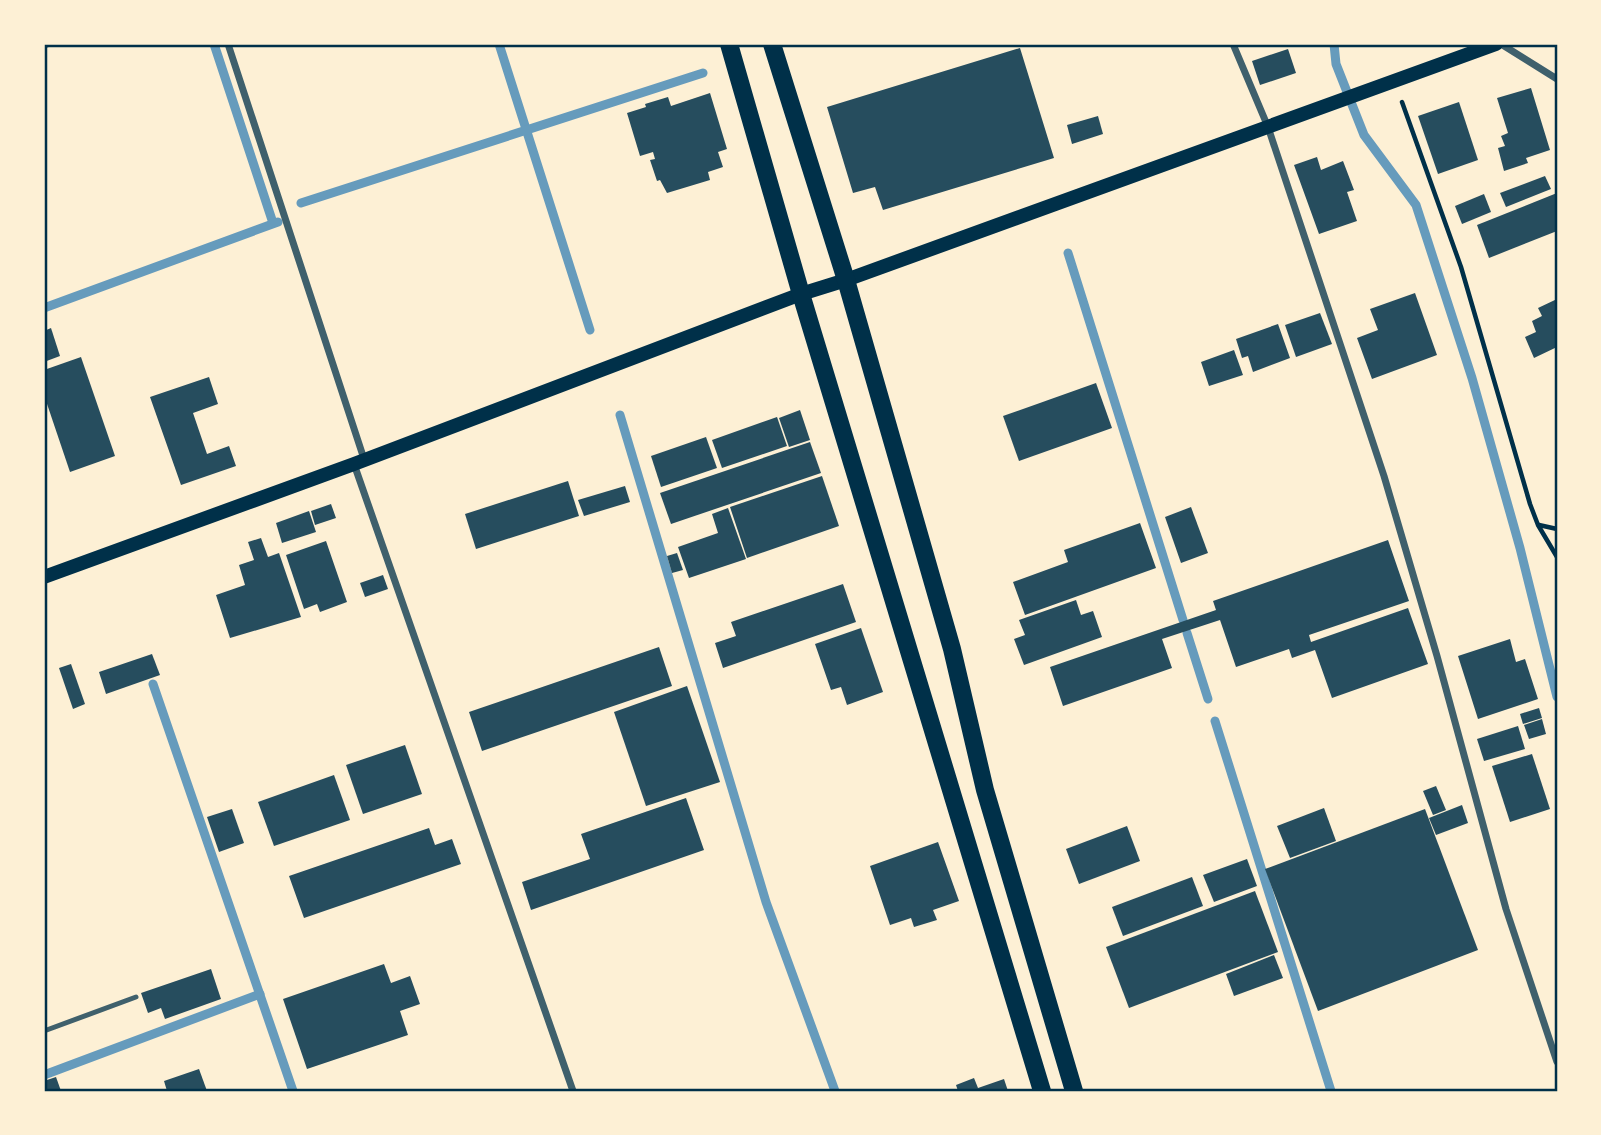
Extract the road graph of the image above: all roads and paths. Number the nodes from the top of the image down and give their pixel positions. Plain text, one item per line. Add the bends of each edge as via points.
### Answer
1 (228, 44) edge
2 (729, 44) edge
3 (772, 44) edge
4 (1233, 44) edge
5 (1498, 44) edge
6 (1557, 79) edge
7 (1395, 82) junction
8 (1268, 127) junction
9 (846, 280) junction
10 (800, 294) junction
11 (359, 462) junction
12 (1538, 525) junction
13 (1557, 529) edge
14 (1557, 557) edge
15 (44, 577) edge
16 (136, 997) dead end
17 (44, 1031) edge
18 (1557, 1062) edge
19 (573, 1091) edge
20 (1042, 1091) edge
21 (1074, 1091) edge

1 - 11 street
2 - 10 main road
3 - 9 main road
4 - 8 street
5 - 6 street
5 - 7 main road
7 - 8 main road
7 - 12 path via 1461,267
8 - 9 main road
8 - 18 street via 1384,476 1506,909
9 - 10 main road
9 - 21 main road via 952,649 985,790
10 - 11 main road
10 - 20 main road
11 - 15 main road
11 - 19 street
12 - 13 path
12 - 14 path
16 - 17 lane

